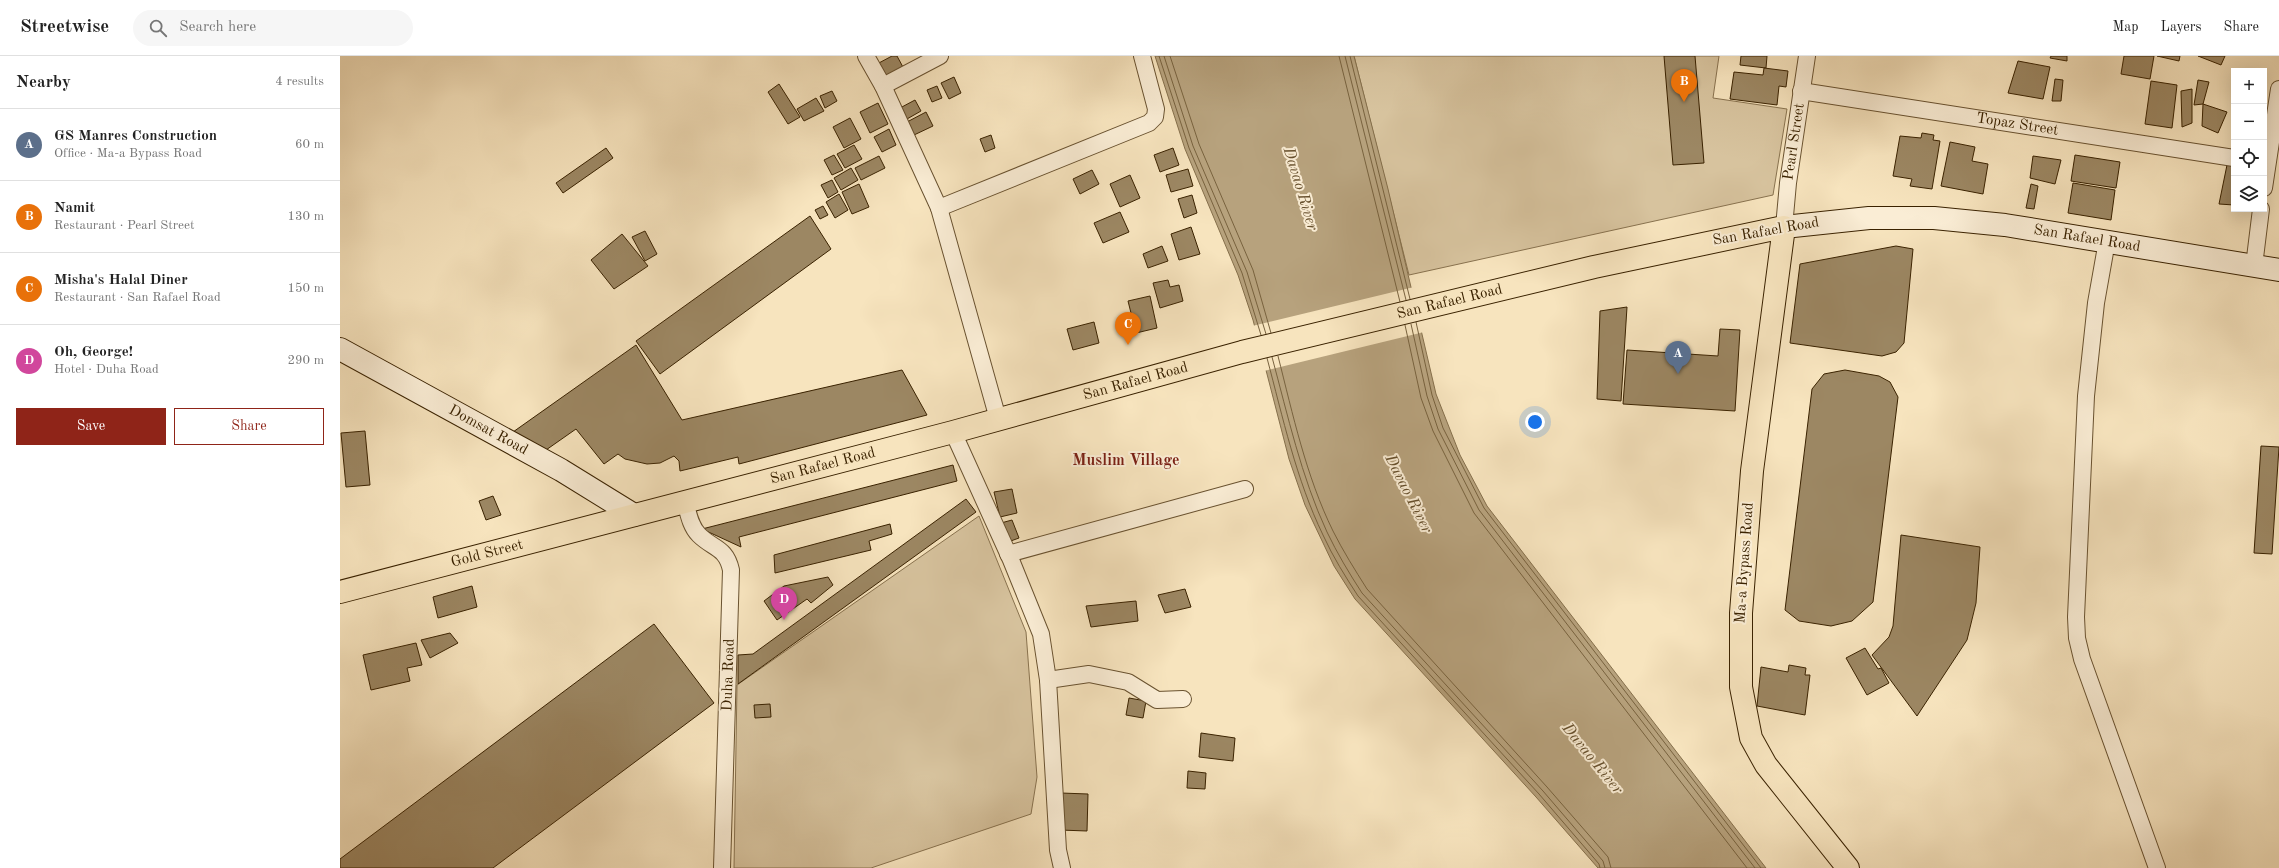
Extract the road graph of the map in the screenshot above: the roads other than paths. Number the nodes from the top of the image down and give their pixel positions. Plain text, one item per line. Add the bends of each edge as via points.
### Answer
1 (866, 56) edge
2 (940, 56) edge
3 (1142, 56) edge
4 (1807, 56) edge
5 (883, 86) junction
6 (2279, 89) edge
7 (1801, 91) junction
8 (2231, 158) edge
9 (2270, 164) edge
10 (2267, 176) edge
11 (939, 208) junction
12 (2261, 212) edge
13 (1784, 227) junction
14 (2107, 241) junction
15 (2254, 266) junction
16 (2279, 270) edge
17 (340, 349) edge
18 (998, 419) junction
19 (953, 432) junction
20 (1245, 489) dead end
21 (686, 501) junction
22 (634, 514) junction
23 (1008, 554) junction
24 (340, 592) edge
25 (1048, 680) junction
26 (1183, 699) dead end
27 (722, 868) edge
28 (1062, 868) edge
29 (1848, 868) edge
30 (2157, 868) edge

1 - 5 street
2 - 5 street
3 - 11 street via 1156,109 1155,117 1149,123
4 - 7 street, Pearl Street
5 - 11 street
6 - 9 street
7 - 8 street, Topaz Street
7 - 13 street, Pearl Street
9 - 10 street
11 - 18 street
12 - 15 street
13 - 14 main road, San Rafael Road via 1869,218 1934,218 2006,225
13 - 18 main road, San Rafael Road via 1668,250 1242,352
13 - 29 main road, Ma-a Bypass Road via 1752,471 1741,614 1741,687 1751,738 1766,765
14 - 15 main road, San Rafael Road
14 - 30 street via 2096,302 2086,396 2077,638 2089,680
15 - 16 main road, San Rafael Road
17 - 22 main road, Domsat Road via 561,470
18 - 19 main road, San Rafael Road
19 - 21 main road, San Rafael Road
19 - 23 street
20 - 23 street
21 - 22 main road, San Rafael Road
21 - 27 street, Duha Road via 694,528 700,536 724,553 730,561 731,570
22 - 24 main road, Gold Street
23 - 25 street via 1041,634
25 - 26 street via 1090,674 1128,682 1157,700
25 - 28 street via 1058,850

